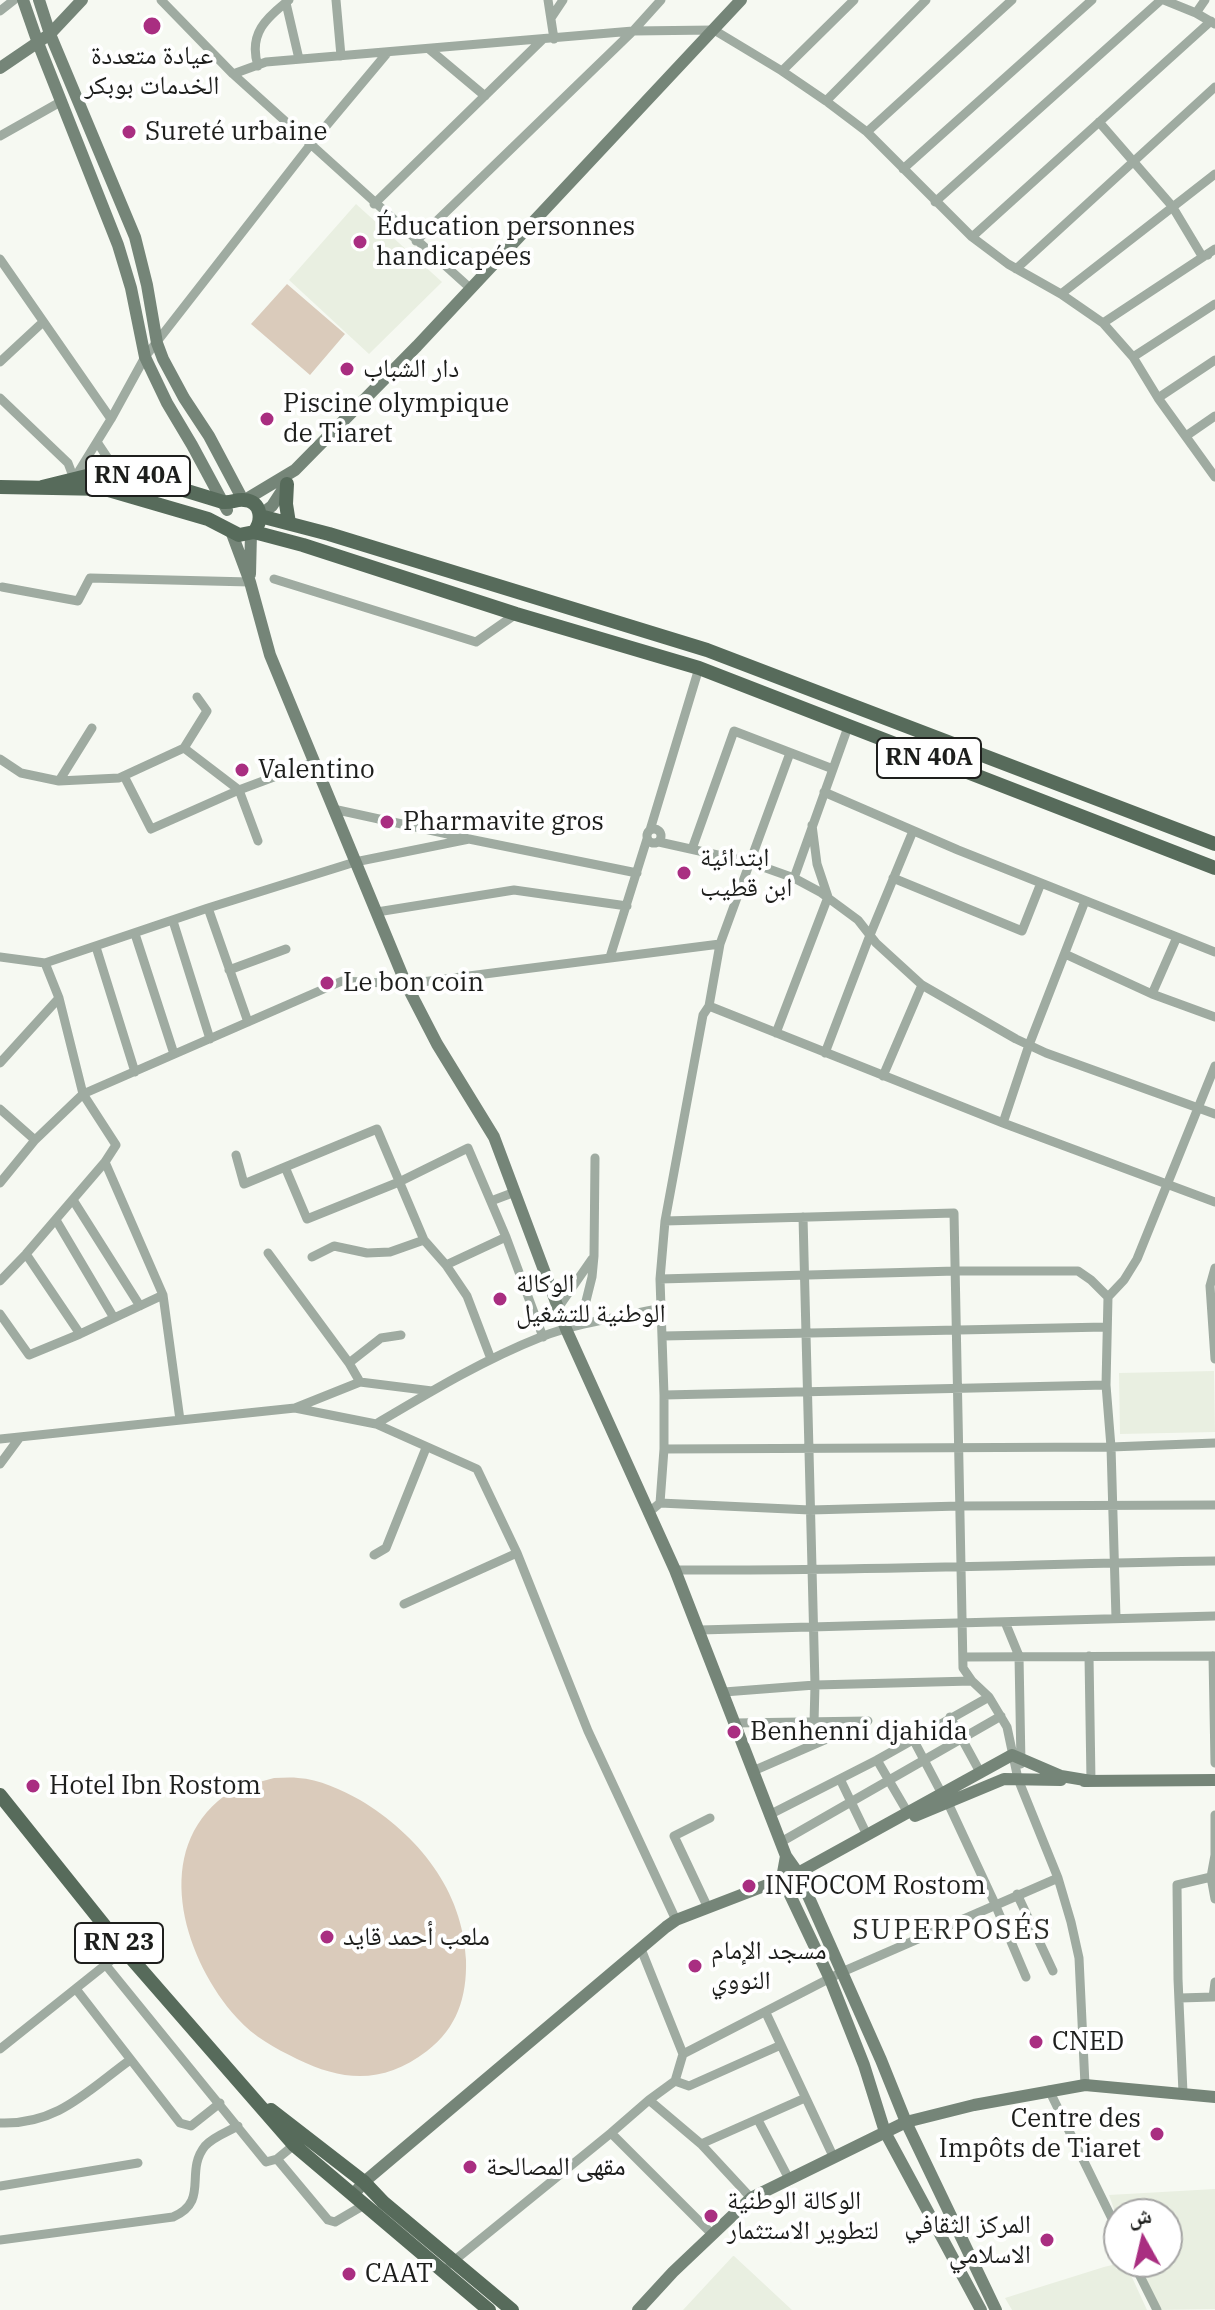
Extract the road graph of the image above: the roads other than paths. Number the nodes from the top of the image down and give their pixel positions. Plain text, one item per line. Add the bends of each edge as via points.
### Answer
1 (14, 0) edge
2 (23, 0) edge
3 (39, 0) edge
4 (82, 0) edge
5 (161, 0) edge
6 (336, 0) edge
7 (548, 0) edge
8 (563, 0) edge
9 (661, 0) edge
10 (741, 0) edge
11 (854, 0) edge
12 (926, 0) edge
13 (1012, 0) edge
14 (1092, 0) edge
15 (1162, 0) edge
16 (1205, 0) edge
17 (288, 1) edge
18 (0, 11) edge
19 (1196, 13) junction
20 (551, 18) junction
21 (1213, 23) edge
22 (714, 30) junction
23 (633, 31) junction
24 (50, 34) junction
25 (554, 39) junction
26 (542, 40) junction
27 (38, 43) junction
28 (429, 49) junction
29 (388, 52) junction
30 (341, 56) junction
31 (299, 59) junction
32 (258, 66) junction
33 (0, 68) edge
34 (782, 71) junction
35 (233, 74) junction
36 (1215, 87) edge
37 (485, 96) junction
38 (62, 101) junction
39 (826, 101) junction
40 (1099, 122) junction
41 (867, 132) junction
42 (1, 134) edge
43 (311, 144) junction
44 (1133, 160) junction
45 (903, 169) junction
46 (1215, 174) edge
47 (935, 202) junction
48 (374, 204) junction
49 (1172, 206) junction
50 (972, 237) junction
51 (416, 241) junction
52 (1215, 252) edge
53 (1202, 256) junction
54 (0, 259) edge
55 (1016, 269) junction
56 (470, 288) junction
57 (1061, 294) junction
58 (1215, 304) edge
59 (43, 322) junction
60 (1103, 323) junction
61 (157, 343) junction
62 (145, 357) junction
63 (1133, 357) junction
64 (1215, 360) edge
65 (0, 362) edge
66 (0, 398) edge
67 (1158, 398) junction
68 (1215, 416) edge
69 (111, 419) junction
70 (1186, 436) junction
71 (97, 442) junction
72 (115, 469) junction
73 (295, 470) junction
74 (1214, 475) edge
75 (74, 479) junction
76 (287, 484) junction
77 (0, 487) edge
78 (42, 487) junction
79 (234, 503) junction
80 (260, 515) junction
81 (289, 523) junction
82 (230, 530) junction
83 (252, 532) junction
84 (274, 579) dead end
85 (250, 582) junction
86 (2, 587) dead end
87 (516, 614) junction
88 (699, 668) junction
89 (197, 697) dead end
90 (848, 727) junction
91 (92, 728) dead end
92 (184, 748) junction
93 (790, 753) junction
94 (0, 759) edge
95 (314, 762) junction
96 (833, 769) junction
97 (124, 776) junction
98 (59, 781) junction
99 (239, 790) junction
100 (824, 792) junction
101 (333, 809) junction
102 (812, 825) junction
103 (913, 831) junction
104 (649, 835) junction
105 (469, 839) junction
106 (258, 841) dead end
107 (1215, 844) edge
108 (692, 849) junction
109 (355, 862) junction
110 (749, 862) junction
111 (1215, 868) edge
112 (637, 873) junction
113 (794, 878) junction
114 (893, 878) junction
115 (1041, 883) junction
116 (828, 897) junction
117 (1085, 901) junction
118 (627, 906) junction
119 (208, 908) junction
120 (377, 912) junction
121 (173, 921) junction
122 (135, 934) junction
123 (870, 935) junction
124 (1177, 937) junction
125 (720, 944) junction
126 (96, 947) junction
127 (286, 949) dead end
128 (1215, 952) edge
129 (1065, 954) junction
130 (0, 957) edge
131 (610, 957) junction
132 (45, 963) junction
133 (229, 970) junction
134 (406, 984) junction
135 (922, 985) junction
136 (1152, 994) junction
137 (59, 998) junction
138 (709, 1006) junction
139 (1215, 1017) edge
140 (248, 1022) junction
141 (776, 1033) junction
142 (210, 1039) junction
143 (1029, 1045) junction
144 (825, 1053) junction
145 (174, 1054) junction
146 (0, 1063) edge
147 (1215, 1066) edge
148 (135, 1072) junction
149 (883, 1076) junction
150 (83, 1094) junction
151 (1198, 1108) junction
152 (0, 1109) edge
153 (1215, 1114) edge
154 (1003, 1123) junction
155 (35, 1140) junction
156 (236, 1155) dead end
157 (595, 1158) dead end
158 (105, 1162) junction
159 (285, 1167) junction
160 (399, 1182) junction
161 (0, 1183) edge
162 (1167, 1186) junction
163 (515, 1192) junction
164 (73, 1200) junction
165 (491, 1201) junction
166 (1215, 1202) edge
167 (803, 1217) junction
168 (56, 1220) junction
169 (665, 1221) junction
170 (506, 1237) junction
171 (424, 1240) junction
172 (268, 1253) dead end
173 (26, 1254) junction
174 (594, 1256) junction
175 (312, 1257) dead end
176 (446, 1265) junction
177 (1215, 1268) edge
178 (956, 1271) junction
179 (805, 1275) junction
180 (660, 1279) junction
181 (0, 1281) edge
182 (163, 1295) junction
183 (1108, 1297) junction
184 (140, 1306) junction
185 (558, 1308) junction
186 (662, 1308) junction
187 (0, 1314) edge
188 (114, 1318) junction
189 (580, 1325) junction
190 (1106, 1327) junction
191 (566, 1329) junction
192 (957, 1329) junction
193 (80, 1334) junction
194 (806, 1334) junction
195 (401, 1335) dead end
196 (663, 1336) junction
197 (543, 1337) junction
198 (491, 1359) junction
199 (1215, 1359) edge
200 (349, 1363) junction
201 (360, 1382) junction
202 (1106, 1385) junction
203 (958, 1386) junction
204 (807, 1390) junction
205 (432, 1391) junction
206 (664, 1395) junction
207 (295, 1408) junction
208 (180, 1420) junction
209 (376, 1424) junction
210 (20, 1437) junction
211 (0, 1439) edge
212 (1215, 1443) edge
213 (809, 1447) junction
214 (959, 1447) junction
215 (1111, 1447) junction
216 (426, 1448) junction
217 (664, 1449) junction
218 (0, 1464) edge
219 (660, 1503) junction
220 (1113, 1505) junction
221 (1215, 1505) edge
222 (960, 1506) junction
223 (810, 1510) junction
224 (648, 1513) junction
225 (517, 1553) junction
226 (374, 1555) dead end
227 (1215, 1561) edge
228 (1114, 1563) junction
229 (961, 1565) junction
230 (675, 1570) junction
231 (812, 1571) junction
232 (404, 1604) dead end
233 (1215, 1616) edge
234 (1116, 1618) junction
235 (1005, 1622) junction
236 (963, 1624) junction
237 (813, 1626) junction
238 (700, 1630) junction
239 (1019, 1656) junction
240 (1089, 1656) junction
241 (1214, 1656) edge
242 (963, 1657) junction
243 (972, 1681) junction
244 (815, 1685) junction
245 (724, 1692) junction
246 (989, 1697) junction
247 (1001, 1716) junction
248 (950, 1717) junction
249 (735, 1723) junction
250 (814, 1723) junction
251 (913, 1739) junction
252 (962, 1739) junction
253 (1017, 1757) junction
254 (877, 1760) junction
255 (925, 1760) junction
256 (1215, 1763) edge
257 (753, 1771) junction
258 (980, 1772) junction
259 (840, 1779) junction
260 (1018, 1779) junction
261 (889, 1780) junction
262 (1215, 1780) edge
263 (1091, 1781) junction
264 (0, 1795) edge
265 (945, 1798) junction
266 (851, 1802) junction
267 (908, 1813) junction
268 (769, 1815) junction
269 (1215, 1815) edge
270 (710, 1818) dead end
271 (867, 1835) junction
272 (781, 1842) junction
273 (786, 1856) junction
274 (798, 1873) junction
275 (1211, 1877) junction
276 (782, 1878) junction
277 (1058, 1878) junction
278 (1017, 1894) junction
279 (1215, 1899) edge
280 (995, 1904) junction
281 (708, 1908) junction
282 (676, 1920) junction
283 (641, 1949) junction
284 (124, 1950) junction
285 (105, 1964) junction
286 (1053, 1971) dead end
287 (842, 1972) junction
288 (1026, 1977) dead end
289 (830, 1979) junction
290 (1215, 1982) edge
291 (76, 1989) junction
292 (1180, 1998) junction
293 (766, 2013) junction
294 (781, 2045) junction
295 (0, 2049) edge
296 (683, 2054) junction
297 (130, 2060) junction
298 (675, 2081) junction
299 (1085, 2085) junction
300 (242, 2088) junction
301 (1049, 2090) junction
302 (1183, 2093) junction
303 (1215, 2097) edge
304 (805, 2098) junction
305 (649, 2100) junction
306 (220, 2103) junction
307 (758, 2120) junction
308 (906, 2122) junction
309 (0, 2123) edge
310 (238, 2126) junction
311 (885, 2132) junction
312 (611, 2133) junction
313 (701, 2144) junction
314 (294, 2145) junction
315 (833, 2156) junction
316 (277, 2159) junction
317 (138, 2163) dead end
318 (789, 2179) junction
319 (364, 2182) junction
320 (0, 2186) edge
321 (751, 2198) junction
322 (358, 2200) junction
323 (1103, 2200) edge
324 (712, 2234) junction
325 (0, 2240) edge
326 (447, 2267) junction
327 (1141, 2278) edge
328 (489, 2310) edge
329 (512, 2310) edge
330 (638, 2310) edge
331 (981, 2310) edge
332 (996, 2310) edge
333 (1157, 2310) edge

1 - 18 street
2 - 27 main road
3 - 24 main road
4 - 24 main road
5 - 35 street
6 - 30 street
7 - 20 street
8 - 20 street
9 - 23 street
10 - 22 main road
11 - 34 street
12 - 39 street
13 - 41 street
14 - 45 street
15 - 19 street
15 - 47 street
16 - 19 street
17 - 31 street
17 - 32 street via 261,27 254,47
19 - 21 street
20 - 25 street
21 - 40 street
22 - 23 street
22 - 34 street
22 - 56 main road
23 - 25 street
23 - 51 street
24 - 27 main road
24 - 61 main road via 135,237
25 - 26 street
26 - 28 street
26 - 37 street
27 - 33 main road
27 - 38 main road
28 - 29 street
28 - 37 street
29 - 30 street
29 - 43 street
30 - 31 street
31 - 32 street
32 - 35 street
34 - 39 street
35 - 43 street
36 - 44 street
37 - 48 street
38 - 42 street
38 - 62 main road via 118,245
39 - 41 street
40 - 44 street
40 - 50 street
41 - 45 street
43 - 48 street
43 - 61 street
44 - 49 street
44 - 55 street
45 - 47 street
46 - 49 street
47 - 50 street
48 - 51 street
49 - 53 street
49 - 57 street
50 - 55 street
51 - 56 street
52 - 53 street
53 - 60 street
54 - 59 street
55 - 57 street
56 - 73 main road
57 - 60 street
58 - 63 street
59 - 65 street
59 - 69 street
60 - 63 street
61 - 62 street
61 - 79 main road via 209,436
62 - 69 street
62 - 79 main road via 167,403
63 - 67 street
64 - 67 street
66 - 75 street via 68,463
67 - 70 street
68 - 70 street
69 - 71 street
70 - 74 street
71 - 72 street
71 - 75 street
72 - 75 main road, RN 40A
72 - 79 main road, RN 40A
73 - 76 main road
73 - 79 main road
75 - 78 main road, RN 40A
76 - 80 main road
76 - 81 main road
77 - 78 main road, RN 40A
78 - 82 main road, RN 40A via 105,489
79 - 80 main road via 255,505
79 - 82 main road via 225,520
80 - 81 main road, RN 40A
80 - 83 main road
81 - 107 main road, RN 40A via 707,650
82 - 83 main road
82 - 85 main road
83 - 85 main road
83 - 87 main road, RN 40A
84 - 87 street via 476,642
85 - 86 street via 90,578 78,601
85 - 95 main road via 270,655
87 - 88 main road, RN 40A
88 - 90 main road, RN 40A
88 - 104 street
89 - 92 street via 207,711
90 - 96 street
90 - 111 main road, RN 40A
91 - 98 street
92 - 97 street
92 - 99 street
93 - 96 street
93 - 108 street via 734,731
93 - 110 street
94 - 98 street via 21,773
95 - 99 street
95 - 101 main road
96 - 100 street
97 - 98 street
97 - 99 street via 151,829
99 - 106 street
100 - 102 street
100 - 103 street
101 - 105 street
101 - 109 main road
102 - 113 street
102 - 116 street
103 - 114 street
103 - 115 street
104 - 108 street via 653,844
104 - 112 street
105 - 109 street
105 - 112 street
108 - 110 street
109 - 119 street
109 - 120 main road
110 - 113 street
110 - 125 street
112 - 118 street
113 - 116 street
114 - 115 street via 1022,931
114 - 123 street
115 - 117 street
116 - 123 street
116 - 141 street
117 - 124 street
117 - 129 street
118 - 120 street via 514,890
118 - 131 street
119 - 121 street
119 - 133 street
120 - 134 main road
121 - 122 street
121 - 142 street
122 - 126 street
122 - 145 street
123 - 135 street
123 - 144 street
124 - 128 street
124 - 136 street
125 - 131 street
125 - 138 street
126 - 132 street
126 - 148 street
127 - 133 street
129 - 136 street
129 - 143 street
130 - 132 street
131 - 134 street
132 - 137 street
133 - 140 street
134 - 140 street via 342,981
134 - 163 main road via 494,1137
135 - 143 street
135 - 149 street
136 - 139 street
137 - 146 street
137 - 150 street
138 - 141 street
138 - 169 street via 703,1015
140 - 142 street
141 - 144 street
142 - 145 street
143 - 151 street
143 - 154 street
144 - 149 street
145 - 148 street
147 - 151 street
148 - 150 street
149 - 154 street
150 - 155 street
150 - 158 street via 116,1145
151 - 153 street
151 - 162 street
152 - 155 street
154 - 162 street
155 - 161 street
156 - 159 street via 244,1184
157 - 174 street
158 - 164 street
158 - 182 street
159 - 160 street via 307,1219
159 - 160 street via 377,1129
160 - 165 street via 468,1148
160 - 171 street
162 - 166 street
162 - 183 street via 1137,1259
163 - 165 street
163 - 185 main road
164 - 168 street
164 - 184 street
165 - 170 street
167 - 169 street
167 - 178 street via 954,1213
167 - 179 street
168 - 173 street
168 - 188 street
169 - 180 street
170 - 176 street
170 - 197 street
171 - 175 street via 390,1252 334,1246
171 - 176 street
172 - 200 street
173 - 181 street
173 - 193 street
174 - 185 street
174 - 189 street
176 - 198 street via 467,1296
177 - 199 street via 1210,1286
178 - 179 street
178 - 183 street via 1078,1271
178 - 192 street
179 - 180 street
179 - 194 street
180 - 186 street
182 - 184 street
182 - 208 street
183 - 190 street
184 - 188 street
185 - 191 main road
186 - 189 street
186 - 196 street
187 - 193 street via 29,1355
188 - 193 street
189 - 191 street
190 - 192 street
190 - 202 street
191 - 197 street
191 - 224 main road
192 - 194 street
192 - 203 street
194 - 196 street
194 - 204 street
195 - 200 street via 381,1338
196 - 206 street
197 - 198 street
198 - 205 street
200 - 201 street
201 - 205 street
201 - 207 street
202 - 203 street
202 - 215 street
203 - 204 street
203 - 214 street
204 - 206 street
204 - 213 street
205 - 209 street
206 - 217 street
207 - 208 street
207 - 209 street
208 - 210 street
209 - 216 street
210 - 211 street
210 - 218 street
212 - 215 street
213 - 214 street
213 - 217 street
213 - 223 street
214 - 215 street
214 - 222 street
215 - 220 street
216 - 225 street via 477,1469
216 - 226 street via 386,1548
217 - 219 street
219 - 223 street
219 - 224 street
220 - 221 street
220 - 222 street
220 - 228 street
222 - 223 street
222 - 229 street
223 - 231 street
224 - 230 main road
225 - 232 street
225 - 282 street via 588,1731
227 - 228 street
228 - 229 street
228 - 234 street
229 - 231 street
229 - 236 street
230 - 231 street
230 - 238 main road
231 - 237 street
233 - 234 street
234 - 235 street
235 - 236 street
235 - 239 street
236 - 237 street
236 - 242 street
237 - 238 street
237 - 244 street
238 - 245 main road
239 - 240 street
239 - 242 street
239 - 253 street
240 - 241 street
240 - 263 street
241 - 256 street
242 - 243 street
243 - 244 street
243 - 246 street
244 - 245 street
244 - 250 street
245 - 249 main road
246 - 247 street
246 - 248 street
247 - 252 street
247 - 253 street
248 - 251 street
248 - 252 street
249 - 250 street
249 - 257 main road
250 - 257 street via 868,1721
251 - 254 street
251 - 255 street
252 - 255 street
252 - 258 street
253 - 258 main road
253 - 260 street
253 - 263 main road via 1061,1776
254 - 259 street
254 - 261 street
255 - 261 street
255 - 265 street
257 - 268 main road
258 - 265 main road
259 - 266 street
259 - 268 street
260 - 263 main road
260 - 265 main road
260 - 277 street
261 - 266 street
261 - 267 street
262 - 263 main road
264 - 284 main road, RN 23
265 - 267 main road
265 - 271 main road
265 - 280 street
266 - 271 street
266 - 272 street
267 - 271 main road
268 - 272 main road
269 - 275 street
270 - 281 street via 674,1836
271 - 274 main road
272 - 273 main road
273 - 274 main road
273 - 276 main road
274 - 276 main road
274 - 287 main road
275 - 279 street
275 - 292 street via 1177,1885
276 - 281 main road
276 - 289 main road
277 - 278 street
277 - 299 street via 1079,1958
278 - 280 street
278 - 286 street
280 - 287 street
280 - 288 street
281 - 282 main road
282 - 283 main road
283 - 296 street
283 - 319 main road
284 - 285 street
284 - 300 main road, RN 23
285 - 291 street
285 - 306 street
287 - 289 street
287 - 308 main road
289 - 293 street
289 - 311 main road
290 - 292 street via 1213,1997
291 - 295 street
291 - 297 street
292 - 302 street
293 - 294 street
293 - 296 street
294 - 298 street via 689,2086
294 - 304 street
296 - 298 street
297 - 306 street via 180,2123 191,2126
297 - 309 street via 59,2112 36,2121
298 - 305 street
299 - 301 main road
299 - 302 main road
300 - 314 main road, RN 23
300 - 319 main road, RN 23
301 - 308 main road
301 - 323 street
302 - 303 main road
304 - 307 street
304 - 315 street
305 - 312 street
305 - 313 street
306 - 310 street
307 - 313 street
307 - 318 street
308 - 311 main road
308 - 332 main road
310 - 316 street via 266,2162
310 - 325 street via 213,2140 200,2155 186,2212
311 - 315 main road
311 - 331 main road
312 - 324 street
312 - 326 street
313 - 321 street
314 - 316 street
314 - 322 main road, RN 23
315 - 318 main road
316 - 322 street via 328,2220 335,2222
317 - 320 street
318 - 321 main road
319 - 322 main road
319 - 326 main road, RN 23
321 - 324 main road
322 - 326 main road, RN 23
324 - 330 main road
326 - 328 main road, RN 23
326 - 329 main road, RN 23
327 - 333 street

